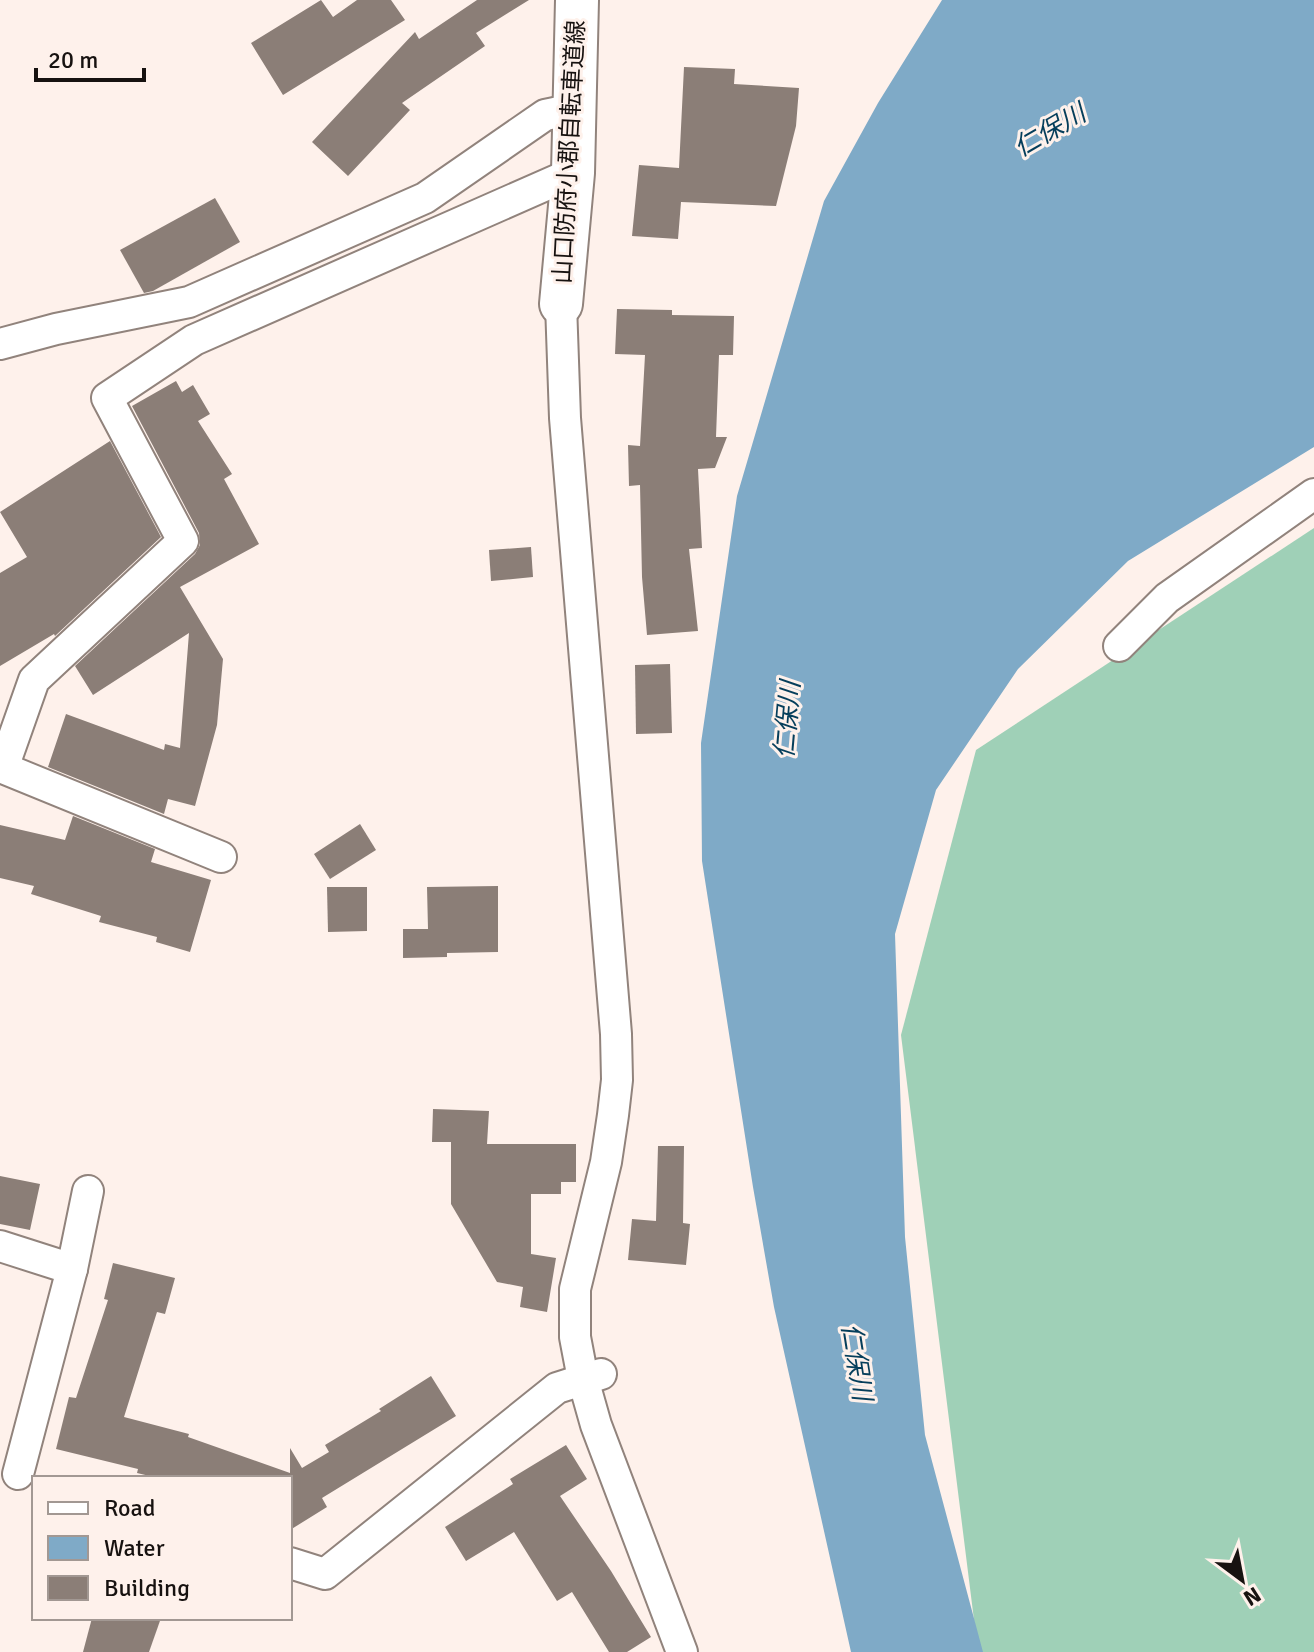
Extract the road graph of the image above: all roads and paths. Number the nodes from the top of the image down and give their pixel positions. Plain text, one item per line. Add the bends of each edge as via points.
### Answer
1 (577, 0) edge
2 (574, 109) junction
3 (573, 173) junction
4 (561, 304) joint
5 (0, 344) edge
6 (1314, 494) edge
7 (1119, 646) dead end
8 (221, 857) dead end
9 (88, 1191) dead end
10 (0, 1246) edge
11 (72, 1269) junction
12 (592, 1376) junction
13 (17, 1474) edge
14 (292, 1564) edge
15 (682, 1652) edge

1 - 2 main road, 山口防府小郡自転車道線
2 - 3 main road, 山口防府小郡自転車道線
2 - 5 street via 545,115 425,198 189,302
3 - 4 main road, 山口防府小郡自転車道線
3 - 8 street via 194,340 107,398 183,541 34,680 3,768
4 - 12 street via 565,418 616,1034 617,1080 606,1162 575,1289 575,1337
6 - 7 street via 1167,598
9 - 11 street
10 - 11 street
11 - 13 street
12 - 14 street via 557,1388 325,1574
12 - 15 street via 596,1425

